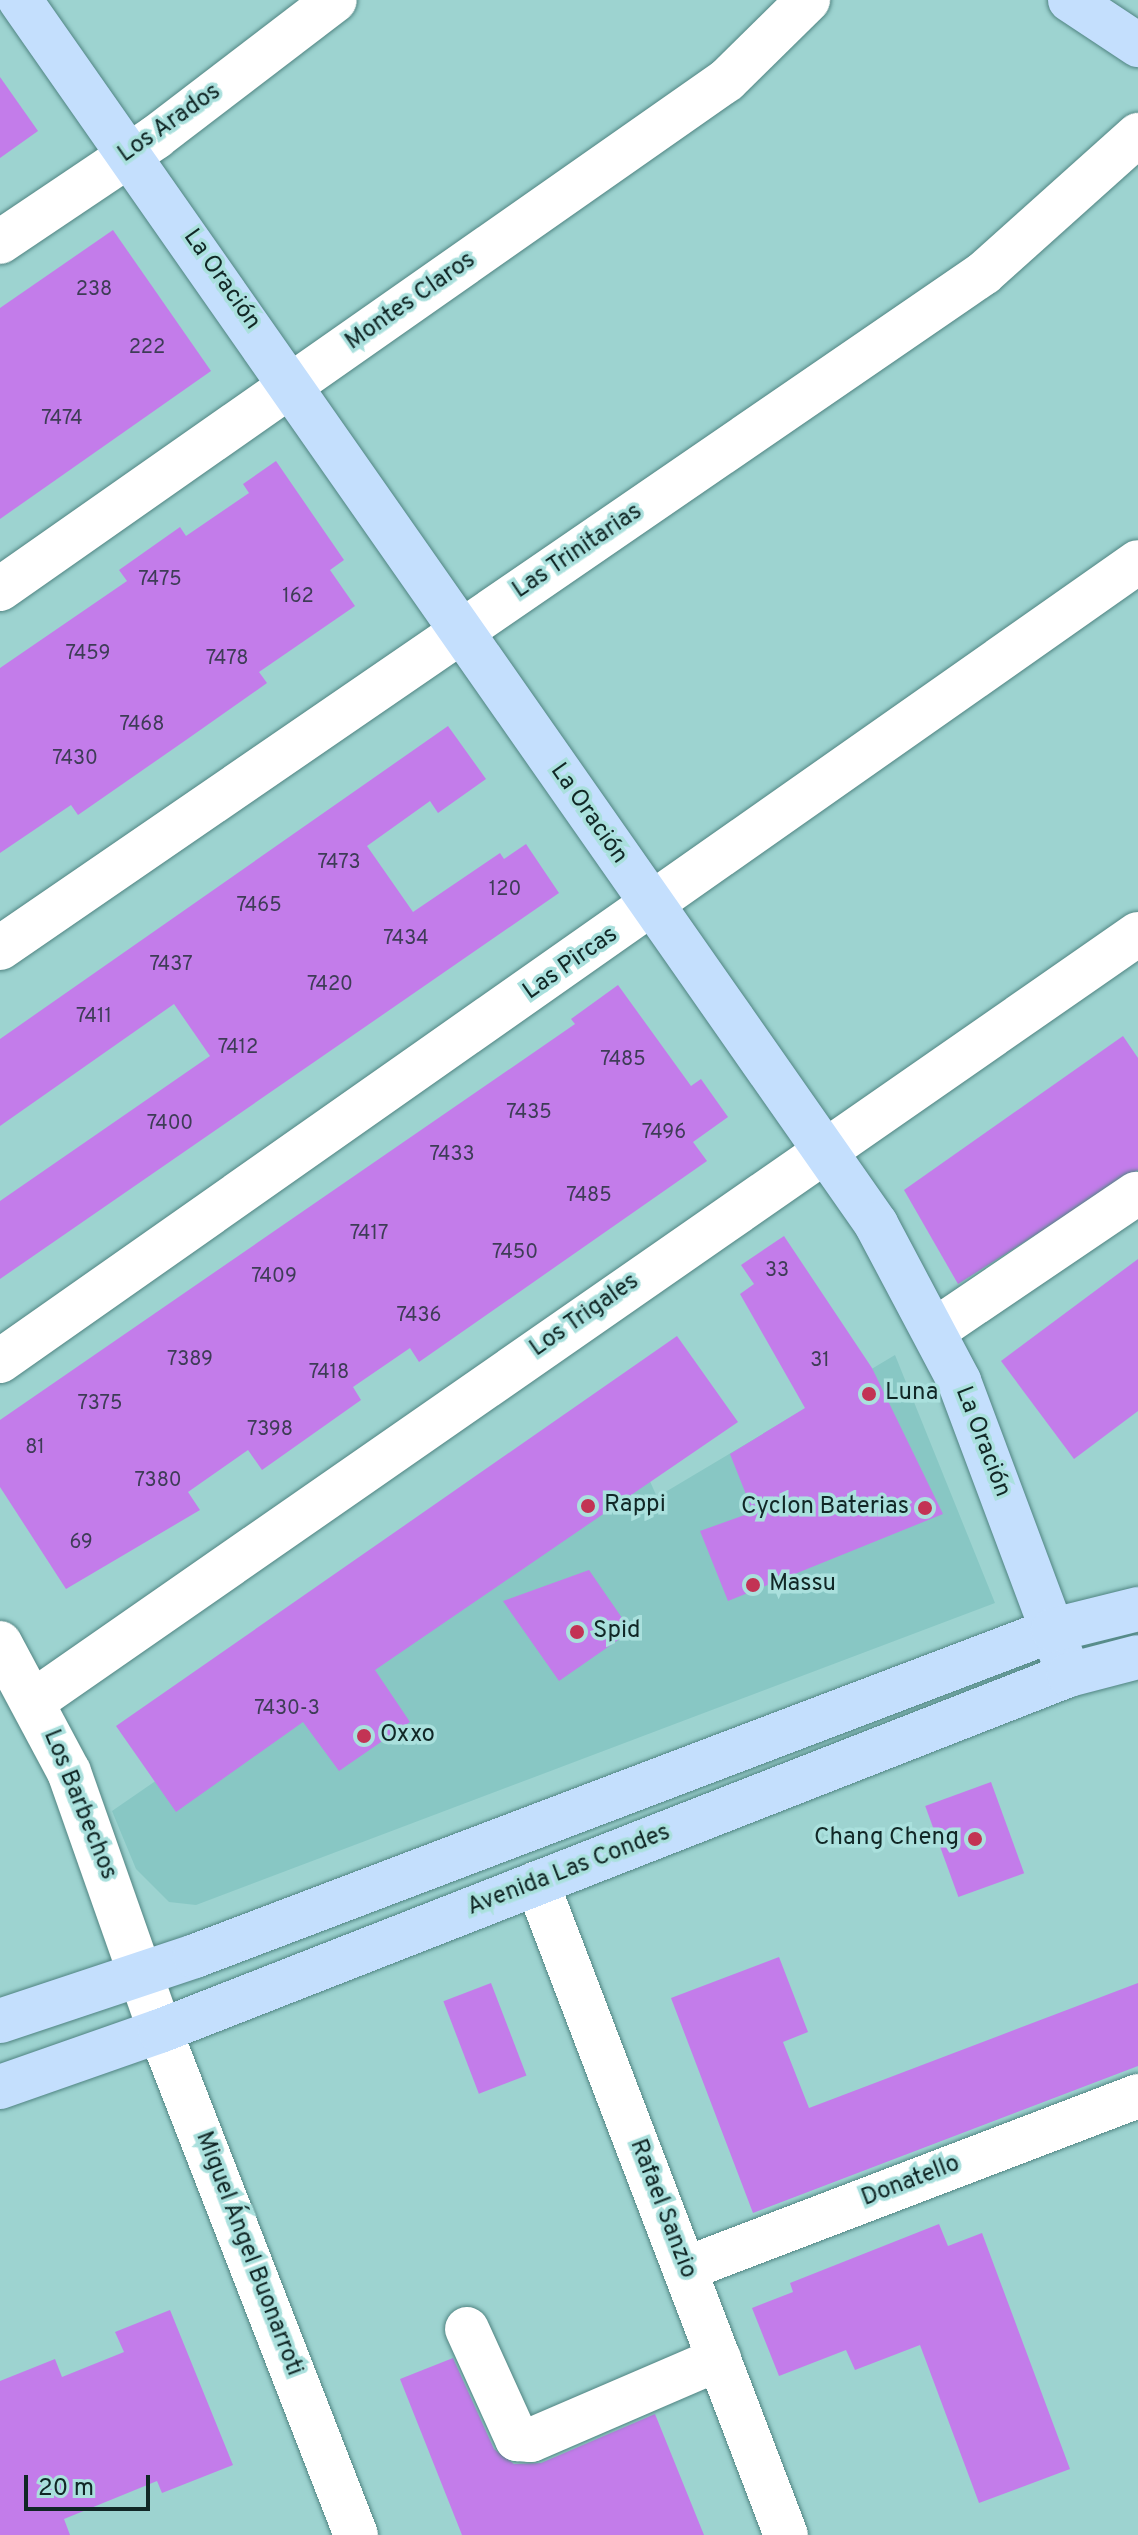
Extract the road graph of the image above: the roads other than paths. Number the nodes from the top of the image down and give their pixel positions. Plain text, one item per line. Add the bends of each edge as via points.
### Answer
1 (20, 0) edge
2 (335, 0) edge
3 (808, 0) edge
4 (1070, 0) edge
5 (1138, 45) edge
6 (1138, 135) edge
7 (130, 152) junction
8 (0, 242) edge
9 (293, 384) junction
10 (1138, 562) edge
11 (0, 589) edge
12 (458, 632) junction
13 (653, 906) junction
14 (1138, 934) edge
15 (0, 948) edge
16 (827, 1146) junction
17 (1136, 1194) dead end
18 (935, 1330) junction
19 (0, 1361) edge
20 (1138, 1609) edge
21 (1053, 1630) junction
22 (0, 1643) edge
23 (1138, 1657) edge
24 (1069, 1675) junction
25 (35, 1700) junction
26 (537, 1883) junction
27 (143, 1973) junction
28 (0, 2021) edge
29 (160, 2031) junction
30 (0, 2087) edge
31 (1138, 2096) edge
32 (685, 2269) junction
33 (467, 2329) dead end
34 (719, 2359) junction
35 (356, 2535) edge
36 (786, 2535) edge

1 - 7 main road, La Oración
2 - 7 street, Los Arados
3 - 9 street, Montes Claros via 727,80
4 - 5 main road
6 - 12 street, Las Trinitarias via 984,273
7 - 8 street, Los Arados
7 - 9 main road, La Oración
9 - 11 street, Montes Claros
9 - 12 main road, La Oración
10 - 13 street, Las Pircas
12 - 13 main road, La Oración
12 - 15 street, Las Trinitarias
13 - 16 main road, La Oración
13 - 19 street, Las Pircas
14 - 16 street, Los Trigales
16 - 18 main road, La Oración
16 - 25 street, Los Trigales
17 - 18 street
18 - 21 main road, La Oración
20 - 21 main road
21 - 24 main road, La Oración
21 - 27 main road
22 - 25 street, Los Barbechos
23 - 24 main road, Avenida Las Condes
24 - 26 main road, Avenida Las Condes
25 - 27 street, Los Barbechos via 69,1772
26 - 29 main road, Avenida Las Condes
26 - 32 street, Rafael Sanzio
27 - 28 main road
27 - 29 street, Miguel Ángel Buonarroti
29 - 30 main road, Avenida Las Condes
29 - 35 street, Miguel Ángel Buonarroti
31 - 32 street, Donatello
32 - 34 street, Rafael Sanzio
33 - 34 street via 517,2439 531,2440
34 - 36 street, Rafael Sanzio

